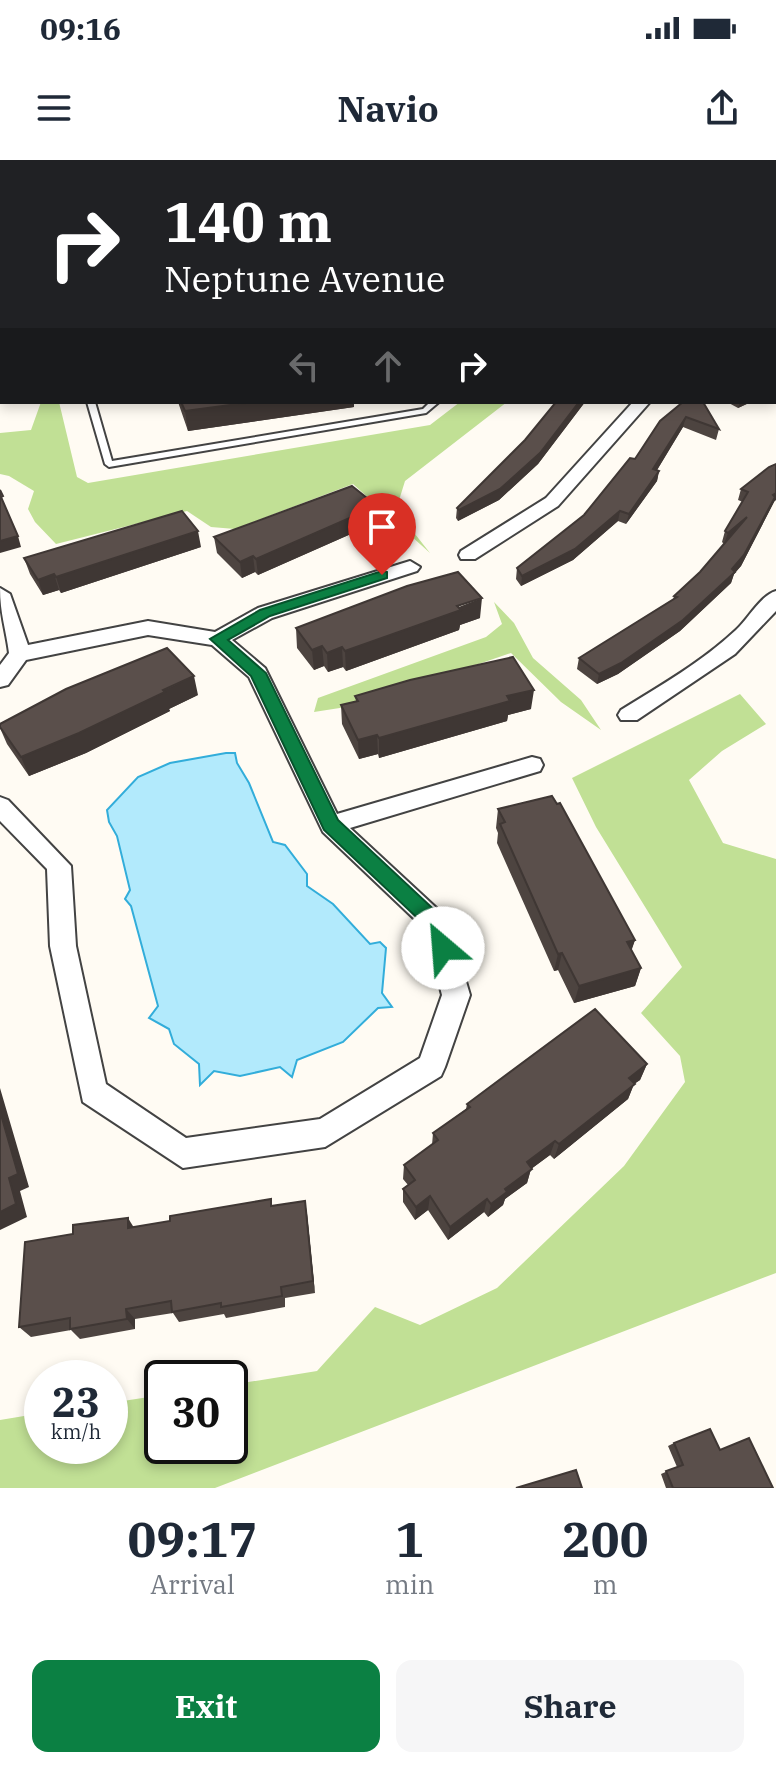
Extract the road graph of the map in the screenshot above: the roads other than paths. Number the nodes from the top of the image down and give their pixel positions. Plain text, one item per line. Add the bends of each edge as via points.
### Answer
1 (92, 404) edge
2 (433, 404) edge
3 (640, 404) edge
4 (468, 555) dead end
5 (410, 567) dead end
6 (0, 594) edge
7 (776, 597) edge
8 (218, 639) junction
9 (10, 656) edge
10 (0, 680) edge
11 (629, 715) dead end
12 (532, 765) dead end
13 (0, 806) edge
14 (331, 825) junction

1 - 2 lane via 109,464 426,411
3 - 4 street via 552,502
5 - 8 street via 265,613
6 - 9 street via 17,636
7 - 11 street via 710,664
8 - 9 street via 148,628
8 - 14 street via 258,673
9 - 10 street
12 - 14 street
13 - 14 street via 59,866 63,946 93,1092 183,1153 325,1133 431,1067 456,995 436,924

